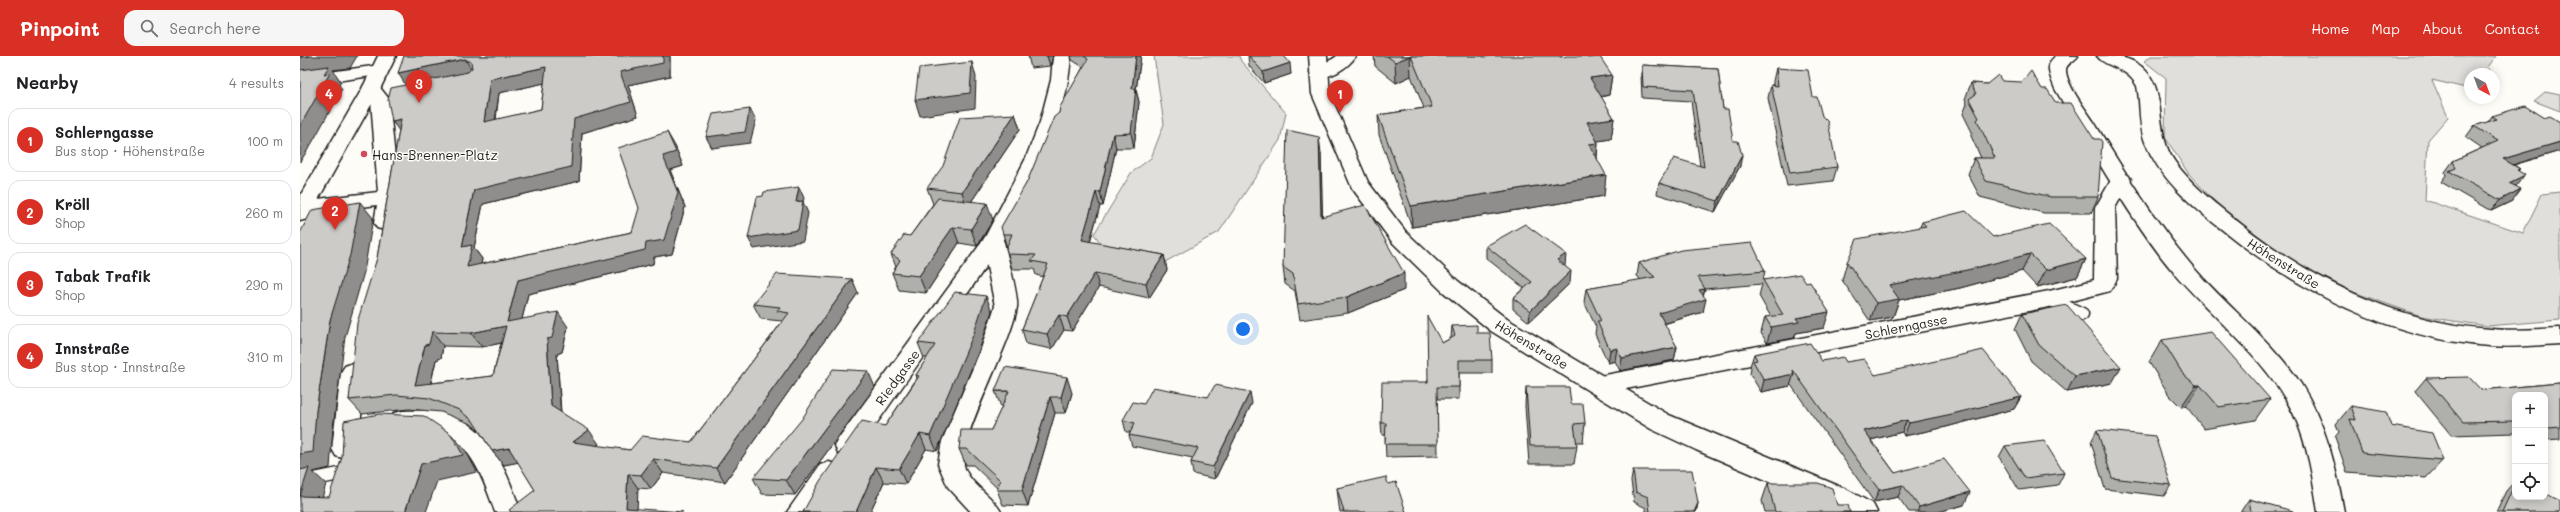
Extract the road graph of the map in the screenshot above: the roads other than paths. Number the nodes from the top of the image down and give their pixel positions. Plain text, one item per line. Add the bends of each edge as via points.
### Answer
1 (1062, 56) edge
2 (1347, 56) edge
3 (2066, 56) edge
4 (2106, 56) edge
5 (384, 63) edge
6 (1318, 64) edge
7 (300, 81) edge
8 (380, 95) junction
9 (2121, 179) junction
10 (389, 197) junction
11 (301, 211) edge
12 (381, 242) edge
13 (993, 242) junction
14 (2049, 299) junction
15 (2082, 314) dead end
16 (2560, 336) edge
17 (355, 352) edge
18 (1600, 385) junction
19 (346, 428) junction
20 (344, 473) junction
21 (300, 482) edge
22 (336, 499) edge
23 (508, 512) edge
24 (800, 512) edge
25 (988, 512) edge
26 (1864, 512) edge
27 (2331, 512) edge

1 - 13 street, Riedgasse via 1060,80 1050,122 1035,160
2 - 6 street via 1335,67
3 - 9 street via 2059,62 2058,77
4 - 16 street, Höhenstraße via 2134,68 2148,85 2149,127 2171,171 2227,224 2285,266 2336,295 2410,323 2482,337 2511,339
5 - 7 street
5 - 8 street
6 - 18 street, Höhenstraße via 1321,94 1359,183 1399,237 1438,276 1483,313
8 - 10 street
8 - 11 street
9 - 14 street, Schlerngasse via 2105,208 2106,279 2102,286
9 - 27 street via 2183,269 2266,359 2297,399 2312,428 2321,458
10 - 11 street
10 - 12 street
13 - 24 street, Riedgasse
13 - 25 street via 1006,306 993,349 954,441 951,464 957,480
14 - 15 lane
14 - 18 street, Schlerngasse
17 - 19 street
18 - 26 street, Höhenstraße via 1673,428 1837,497
19 - 20 street
19 - 23 street via 394,420 444,422 476,443 496,478
20 - 21 lane
20 - 22 street

